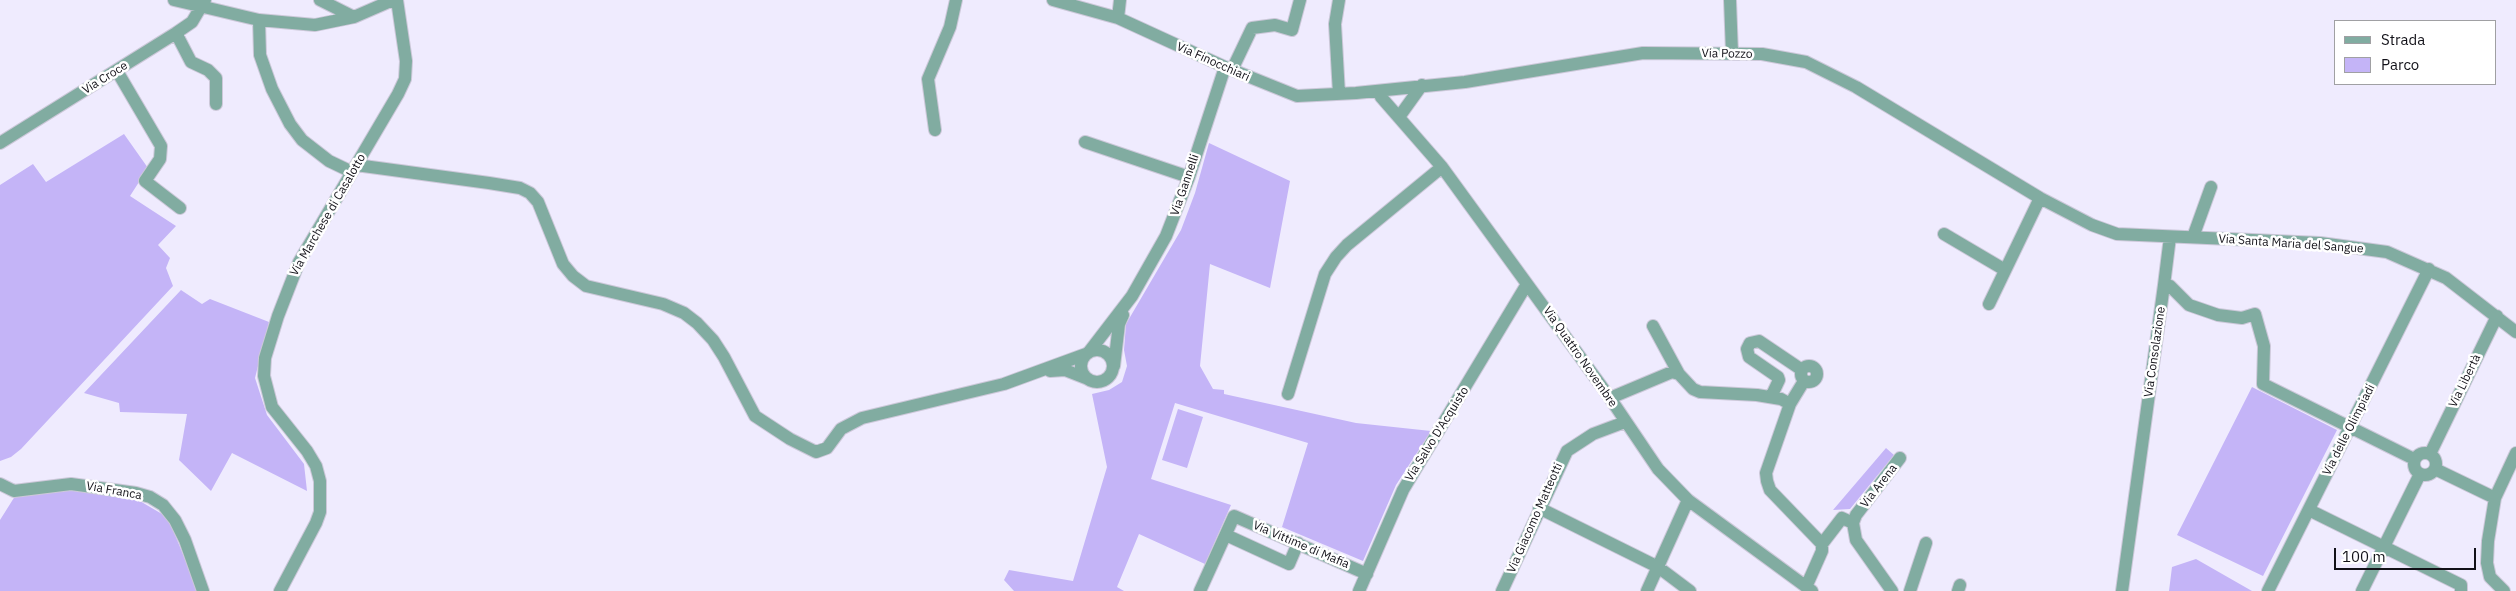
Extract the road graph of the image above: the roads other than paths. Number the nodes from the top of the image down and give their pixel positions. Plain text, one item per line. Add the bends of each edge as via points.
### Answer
1 (174, 0) edge
2 (320, 0) edge
3 (393, 0) edge
4 (397, 0) edge
5 (956, 0) edge
6 (1053, 0) edge
7 (1120, 0) edge
8 (1300, 0) edge
9 (1339, 0) edge
10 (1730, 0) edge
11 (204, 3) edge
12 (359, 15) junction
13 (1118, 18) junction
14 (258, 26) junction
15 (176, 34) junction
16 (1732, 53) junction
17 (1228, 68) junction
18 (117, 71) junction
19 (1422, 85) junction
20 (1379, 91) junction
21 (1339, 94) junction
22 (216, 104) dead end
23 (1399, 117) junction
24 (935, 130) dead end
25 (1085, 142) dead end
26 (0, 143) edge
27 (1442, 167) junction
28 (354, 169) junction
29 (1189, 177) junction
30 (2211, 187) dead end
31 (2040, 198) junction
32 (180, 208) dead end
33 (1944, 234) dead end
34 (2170, 236) junction
35 (2193, 237) junction
36 (2429, 269) junction
37 (2005, 270) junction
38 (1527, 284) junction
39 (2164, 285) junction
40 (1132, 296) junction
41 (1989, 304) dead end
42 (2497, 316) junction
43 (1653, 326) dead end
44 (2516, 332) edge
45 (1087, 353) junction
46 (1114, 370) junction
47 (1035, 374) junction
48 (1679, 374) junction
49 (1088, 380) junction
50 (1288, 394) dead end
51 (1771, 397) junction
52 (1610, 398) junction
53 (1790, 404) junction
54 (1625, 422) junction
55 (2351, 428) junction
56 (2432, 450) junction
57 (2516, 453) edge
58 (2411, 457) junction
59 (1900, 458) dead end
60 (2438, 470) junction
61 (2418, 478) junction
62 (0, 484) edge
63 (2495, 498) junction
64 (1688, 500) junction
65 (1539, 508) junction
66 (2309, 510) junction
67 (1854, 523) junction
68 (1226, 535) junction
69 (1926, 543) dead end
70 (1298, 544) junction
71 (1822, 544) junction
72 (2384, 547) junction
73 (1658, 567) junction
74 (1367, 574) junction
75 (1809, 589) edge
76 (203, 591) edge
77 (280, 591) edge
78 (1200, 591) edge
79 (1359, 591) edge
80 (1502, 591) edge
81 (1647, 591) edge
82 (1690, 591) edge
83 (1892, 591) edge
84 (1910, 591) edge
85 (2122, 591) edge
86 (2268, 591) edge
87 (2362, 591) edge
88 (2461, 591) edge
89 (2504, 591) edge

1 - 11 street
2 - 12 street
3 - 12 street
4 - 28 street, Via Marchese di Casalotto via 406,61 404,79
5 - 24 street via 950,28 928,79
6 - 13 street, Via Finocchiari
7 - 13 street
8 - 17 street, Via Gannelli via 1292,30 1275,25 1252,28
9 - 21 street via 1335,24
10 - 16 street
11 - 14 street
11 - 15 street, Via Croce via 192,22
12 - 14 street via 315,26
13 - 17 street, Via Finocchiari
14 - 28 street via 260,55 272,89 290,124 308,145 330,161
15 - 18 street, Via Croce
15 - 22 street via 191,62 216,78
16 - 19 street, Via Pozzo via 1643,53 1465,82
16 - 31 street, Via Pozzo via 1762,54 1806,62 1890,107
17 - 21 street, Via Finocchiari via 1297,96
17 - 29 street, Via Gannelli
18 - 26 street, Via Croce
18 - 32 street via 161,146 160,159 145,181
19 - 20 street, Via Pozzo
19 - 23 street
20 - 21 street, Via Finocchiari
20 - 23 street, Via Quattro Novembre
23 - 27 street, Via Quattro Novembre
25 - 29 street
27 - 38 street, Via Quattro Novembre
27 - 50 street via 1336,257 1325,274
28 - 47 street via 489,183 530,193 538,202 563,264 573,276 586,286 663,304 697,322 724,357 755,416 816,452 827,448 841,430 862,418 979,391
28 - 77 street, Via Marchese di Casalotto via 292,277 265,358 264,376 272,407 307,451 320,481 320,512
29 - 40 street, Via Gannelli via 1166,236
30 - 35 street
31 - 34 street, Via Pozzo via 2117,234
31 - 37 street
33 - 37 street
34 - 35 street, Via Santa Maria del Sangue
34 - 39 street
35 - 36 street, Via Santa Maria del Sangue via 2363,247 2395,254
36 - 42 street, Via Santa Maria del Sangue
36 - 55 street, Via delle Olimpiadi
37 - 41 street
38 - 52 street, Via Quattro Novembre
38 - 74 street, Via Salvo D'Acquisto via 1403,490
39 - 55 street, Via Consolazione via 2170,286 2189,305 2218,315 2242,318 2256,314 2264,346 2263,384
39 - 85 street, Via Consolazione
40 - 45 street, Via Gannelli
40 - 46 street, Via Gannelli via 1119,324
42 - 44 street, Via Santa Maria del Sangue
42 - 56 street, Via Libertà
43 - 48 street
45 - 46 street via 1095,349 1107,352 1112,357
45 - 47 street
45 - 49 street via 1081,364
46 - 49 street via 1111,376 1100,382
47 - 49 street via 1065,370
48 - 51 street via 1700,392
48 - 52 street via 1672,372
51 - 53 street
51 - 53 street via 1780,380 1749,357 1747,349 1750,343 1759,341 1803,375
52 - 54 street, Via Quattro Novembre
53 - 71 street via 1766,481 1770,490
54 - 64 street, Via Quattro Novembre via 1658,469
54 - 65 street, Via Giacomo Matteotti via 1593,434 1566,451
55 - 58 street
55 - 66 street, Via delle Olimpiadi
56 - 58 street
56 - 60 street
57 - 63 street
58 - 61 street
59 - 67 street, Via Arena via 1856,515
60 - 61 street
60 - 63 street
61 - 72 street
62 - 76 street, Via Franca via 14,491 71,484 150,497 163,505 175,520
63 - 89 street via 2487,563 2490,578
64 - 73 street
64 - 75 street, Via Quattro Novembre
65 - 73 street
65 - 80 street, Via Giacomo Matteotti
66 - 72 street
66 - 86 street, Via delle Olimpiadi
67 - 71 street via 1842,518
67 - 83 street via 1856,540
68 - 70 street, Via Vittime di Mafia via 1234,516
68 - 70 street via 1289,564
68 - 78 street
69 - 84 street
70 - 74 street, Via Vittime di Mafia
71 - 75 street
72 - 87 street
72 - 88 street via 2461,584
73 - 81 street
73 - 82 street
74 - 79 street, Via Salvo D'Acquisto

